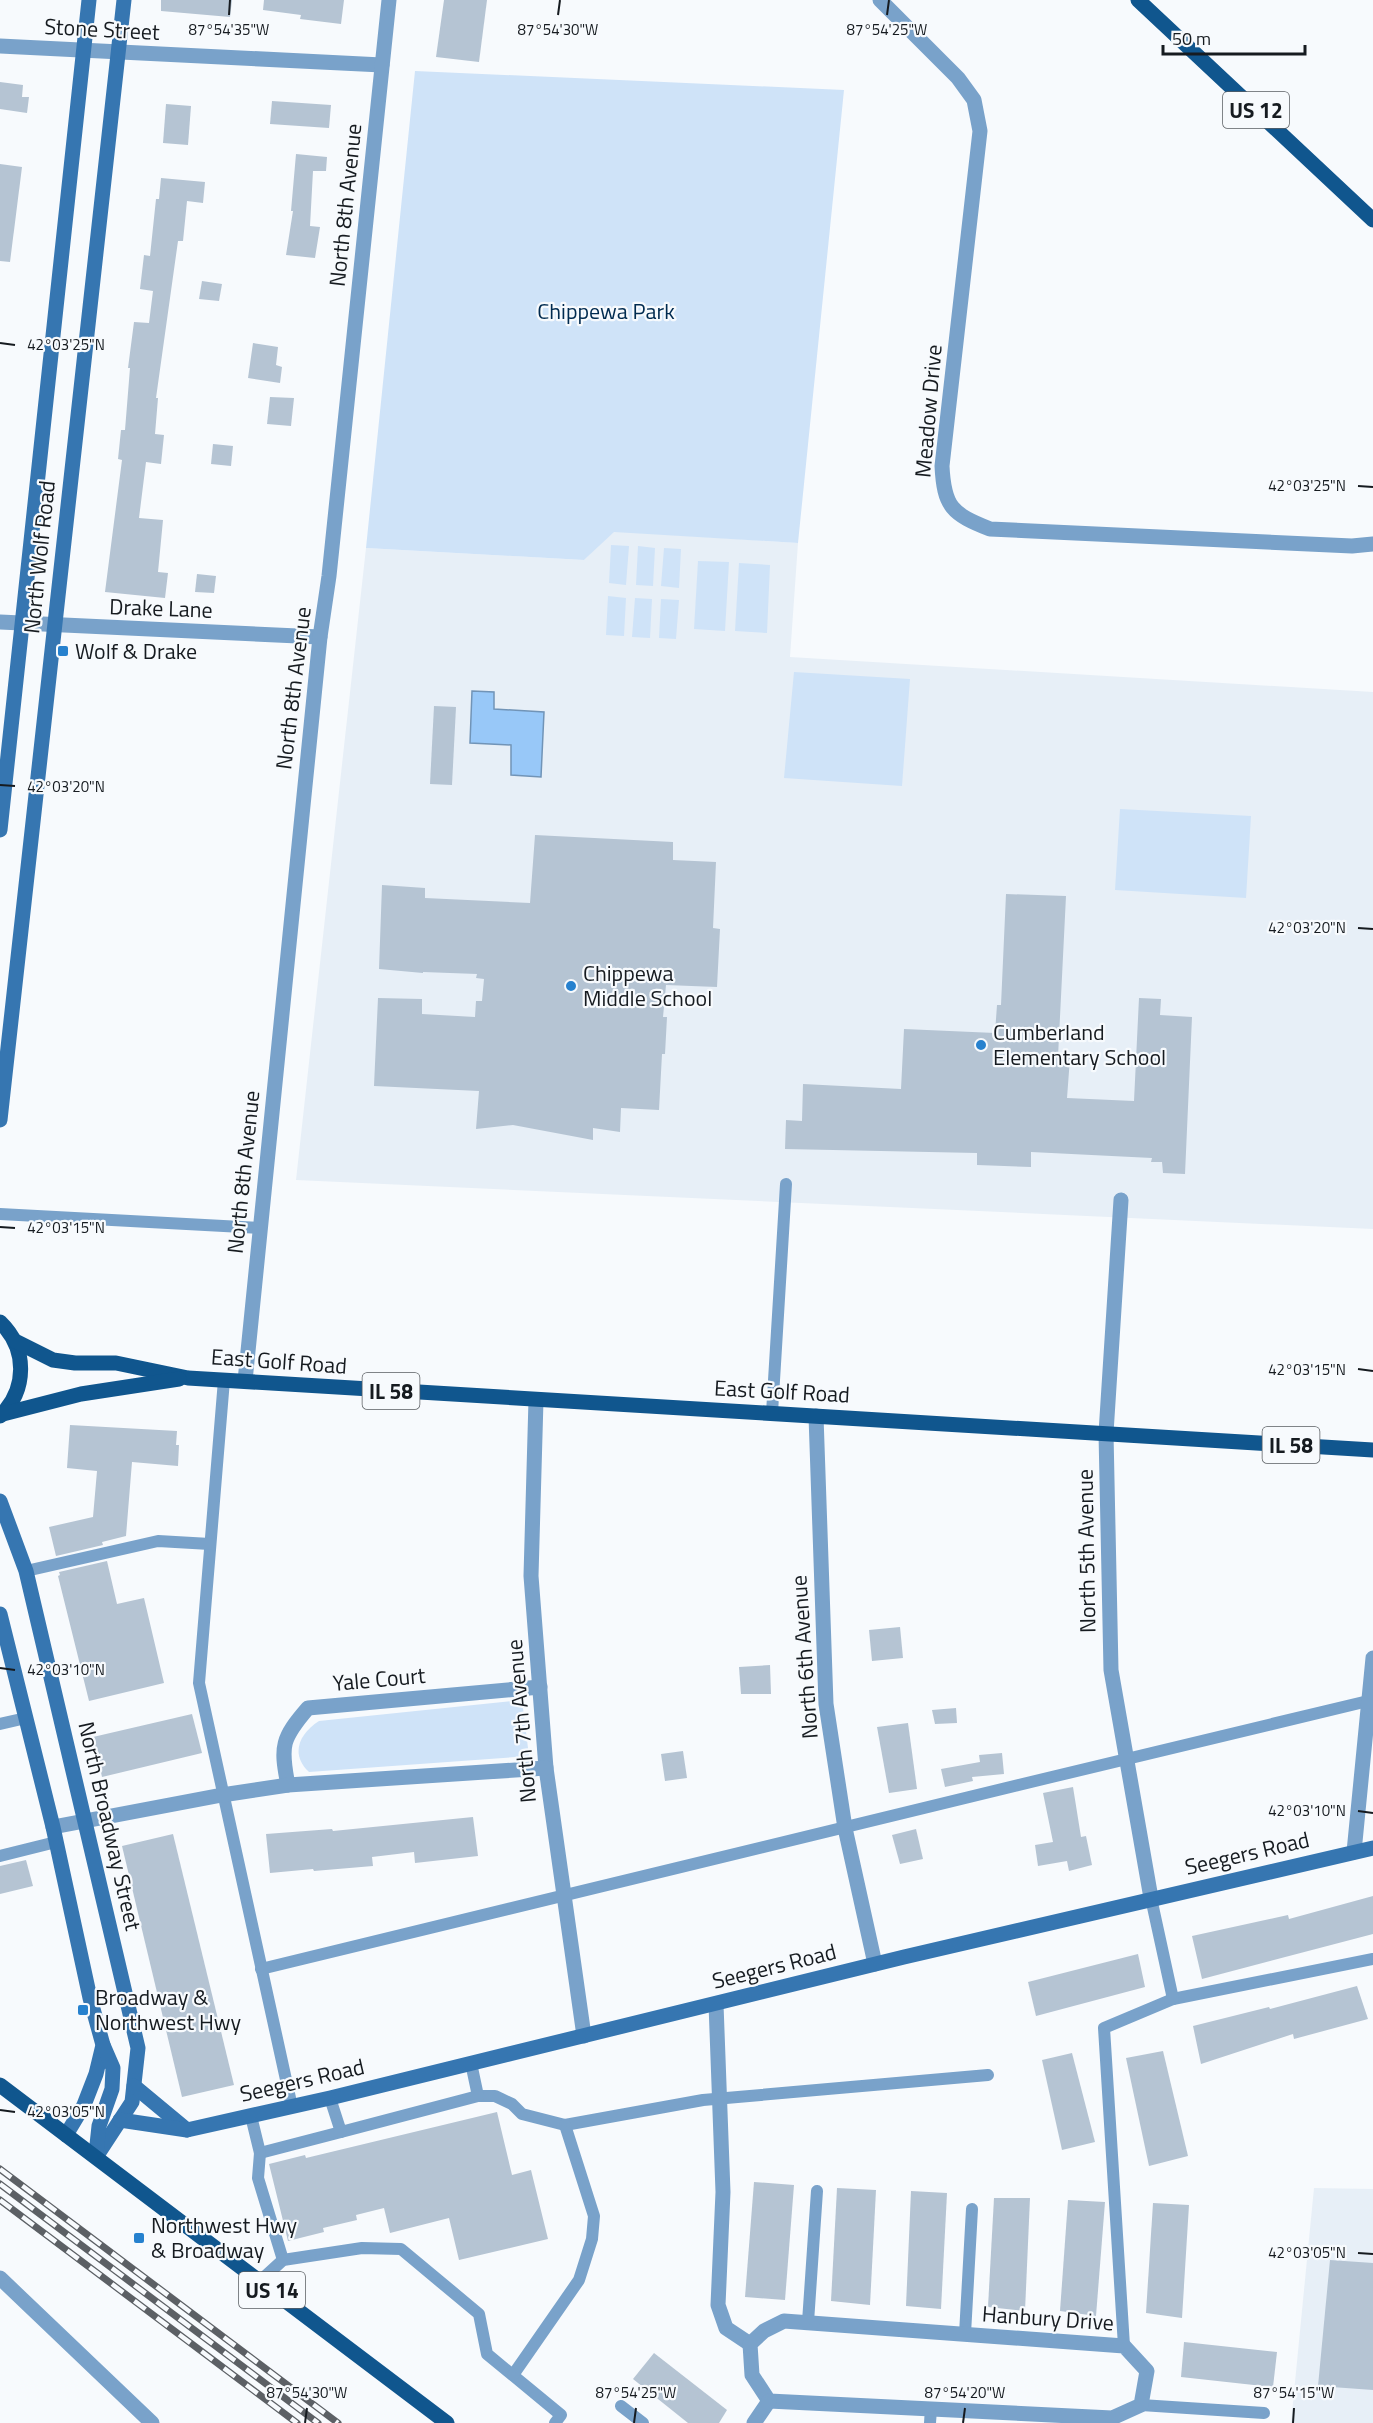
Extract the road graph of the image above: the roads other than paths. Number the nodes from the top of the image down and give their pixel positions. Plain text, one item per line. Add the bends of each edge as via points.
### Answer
1 (89, 0) edge
2 (124, 0) edge
3 (389, 0) edge
4 (880, 0) edge
5 (1138, 0) edge
6 (0, 46) edge
7 (83, 50) junction
8 (118, 52) junction
9 (382, 65) junction
10 (1373, 220) edge
11 (1373, 544) edge
12 (0, 622) edge
13 (24, 624) junction
14 (55, 625) junction
15 (320, 637) junction
16 (0, 830) edge
17 (0, 1120) edge
18 (786, 1184) dead end
19 (1121, 1200) dead end
20 (0, 1214) edge
21 (260, 1228) junction
22 (0, 1322) edge
23 (15, 1341) junction
24 (188, 1378) junction
25 (224, 1380) junction
26 (245, 1381) junction
27 (536, 1400) junction
28 (772, 1413) junction
29 (1, 1415) edge
30 (816, 1416) junction
31 (1106, 1433) junction
32 (1373, 1450) edge
33 (0, 1501) edge
34 (210, 1544) junction
35 (26, 1571) junction
36 (1, 1624) edge
37 (1373, 1658) edge
38 (6, 1665) edge
39 (540, 1687) junction
40 (1368, 1701) junction
41 (26, 1718) junction
42 (0, 1724) edge
43 (1127, 1761) junction
44 (546, 1768) junction
45 (288, 1785) junction
46 (222, 1795) junction
47 (87, 1822) junction
48 (845, 1828) junction
49 (55, 1835) junction
50 (1373, 1848) edge
51 (1354, 1852) junction
52 (0, 1856) edge
53 (562, 1894) junction
54 (1151, 1898) junction
55 (1373, 1959) edge
56 (874, 1964) junction
57 (261, 1969) junction
58 (1173, 1999) junction
59 (716, 2004) junction
60 (584, 2036) junction
61 (103, 2045) junction
62 (471, 2063) junction
63 (988, 2075) dead end
64 (0, 2085) edge
65 (134, 2086) junction
66 (478, 2096) junction
67 (330, 2098) junction
68 (719, 2098) junction
69 (292, 2107) junction
70 (251, 2116) junction
71 (120, 2120) junction
72 (565, 2125) junction
73 (187, 2130) junction
74 (341, 2132) junction
75 (66, 2135) junction
76 (260, 2153) junction
77 (96, 2157) junction
78 (817, 2191) dead end
79 (972, 2209) dead end
80 (283, 2260) junction
81 (0, 2278) edge
82 (261, 2282) junction
83 (808, 2322) junction
84 (965, 2334) junction
85 (750, 2344) junction
86 (1124, 2346) junction
87 (513, 2375) junction
88 (769, 2401) junction
89 (1141, 2405) junction
90 (621, 2406) dead end
91 (1264, 2413) dead end
92 (930, 2416) edge
93 (1086, 2420) edge
94 (152, 2423) edge
95 (447, 2423) edge
96 (555, 2423) edge
97 (643, 2423) edge
98 (754, 2423) edge

1 - 7 street, North Wolf Road
2 - 8 street, North Wolf Road
3 - 9 street, North 8th Avenue
4 - 11 street, Meadow Drive via 958,78 974,100 980,131 942,466 951,507 968,521 990,529
5 - 10 main road, US 12
6 - 7 street, Stone Street
7 - 8 street, Stone Street
7 - 13 street, North Wolf Road
8 - 9 street, Stone Street
8 - 14 street, North Wolf Road
9 - 15 street, North 8th Avenue via 330,576
12 - 13 street, Drake Lane
13 - 14 street, Drake Lane
13 - 16 street, North Wolf Road
14 - 15 street, Drake Lane
14 - 17 street, North Wolf Road
15 - 21 street, North 8th Avenue
18 - 28 lane
19 - 31 street, North 5th Avenue
20 - 21 lane
21 - 26 street, North 8th Avenue
22 - 23 main road, IL 58
23 - 24 main road, East Golf Road / IL 58 via 53,1360 116,1363
23 - 29 main road, IL 58 via 21,1379 15,1398
24 - 25 main road, East Golf Road / IL 58
24 - 29 main road, East Golf Road / IL 58 via 81,1394
25 - 26 main road, East Golf Road / IL 58
25 - 34 lane
26 - 27 main road, East Golf Road / IL 58
27 - 28 main road, East Golf Road / IL 58
27 - 39 street, North 7th Avenue via 531,1576
28 - 30 main road, East Golf Road / IL 58
30 - 31 main road, East Golf Road / IL 58
30 - 48 street, North 6th Avenue via 825,1704
31 - 32 main road, East Golf Road / IL 58
31 - 43 street, North 5th Avenue via 1111,1671
33 - 35 street, North Broadway Street
34 - 35 lane via 158,1541
34 - 46 lane via 199,1683
35 - 47 street, North Broadway Street
36 - 38 street
37 - 40 street
38 - 41 street
39 - 44 street, North 7th Avenue
39 - 45 street, Yale Court via 308,1708 289,1730 282,1758
40 - 43 lane
40 - 51 street
41 - 42 lane
41 - 49 street
43 - 48 lane
43 - 54 street, North 5th Avenue
44 - 45 street
44 - 53 street, North 7th Avenue
45 - 46 street
46 - 47 street
46 - 57 lane
47 - 49 street
47 - 65 street, North Broadway Street via 138,2048
48 - 53 lane
48 - 56 street, North 6th Avenue
49 - 52 lane
49 - 61 street
50 - 51 street, Seegers Road
51 - 54 street, Seegers Road
53 - 57 lane
53 - 60 street, North 7th Avenue
54 - 56 street, Seegers Road
54 - 58 lane
55 - 58 lane
56 - 59 street, Seegers Road
57 - 69 lane
58 - 86 lane via 1104,2028
59 - 60 street, Seegers Road
59 - 68 street
60 - 62 street, Seegers Road
61 - 75 street via 84,2105
61 - 77 street via 112,2068 111,2089 99,2126
62 - 66 lane
62 - 67 street, Seegers Road
63 - 68 lane
64 - 75 main road, US 14
65 - 71 street, North Broadway Street via 132,2102
65 - 73 street
66 - 72 lane via 495,2096 522,2114
66 - 74 lane
67 - 69 street, Seegers Road
67 - 74 lane
68 - 72 lane
68 - 85 street via 723,2192 718,2305 726,2328
69 - 70 street, Seegers Road
70 - 73 street, Seegers Road
70 - 76 lane
71 - 73 street, Seegers Road
71 - 77 street, North Broadway Street
72 - 87 lane via 594,2216 592,2239 579,2280
74 - 76 lane
75 - 77 main road, US 14
76 - 80 lane via 258,2178
77 - 82 main road, US 14
78 - 83 lane
79 - 84 lane
80 - 82 lane
80 - 87 lane via 362,2248 401,2249 479,2314 487,2354
81 - 94 street
82 - 95 main road, US 14
83 - 84 street, Hanbury Drive
83 - 85 street, Hanbury Drive via 784,2320
84 - 86 street, Hanbury Drive
85 - 88 street via 752,2375
86 - 89 street, Hanbury Drive via 1147,2371
87 - 96 lane via 561,2415
88 - 92 street
88 - 98 street
89 - 91 lane
89 - 93 street via 1112,2418
90 - 97 lane
92 - 93 street

